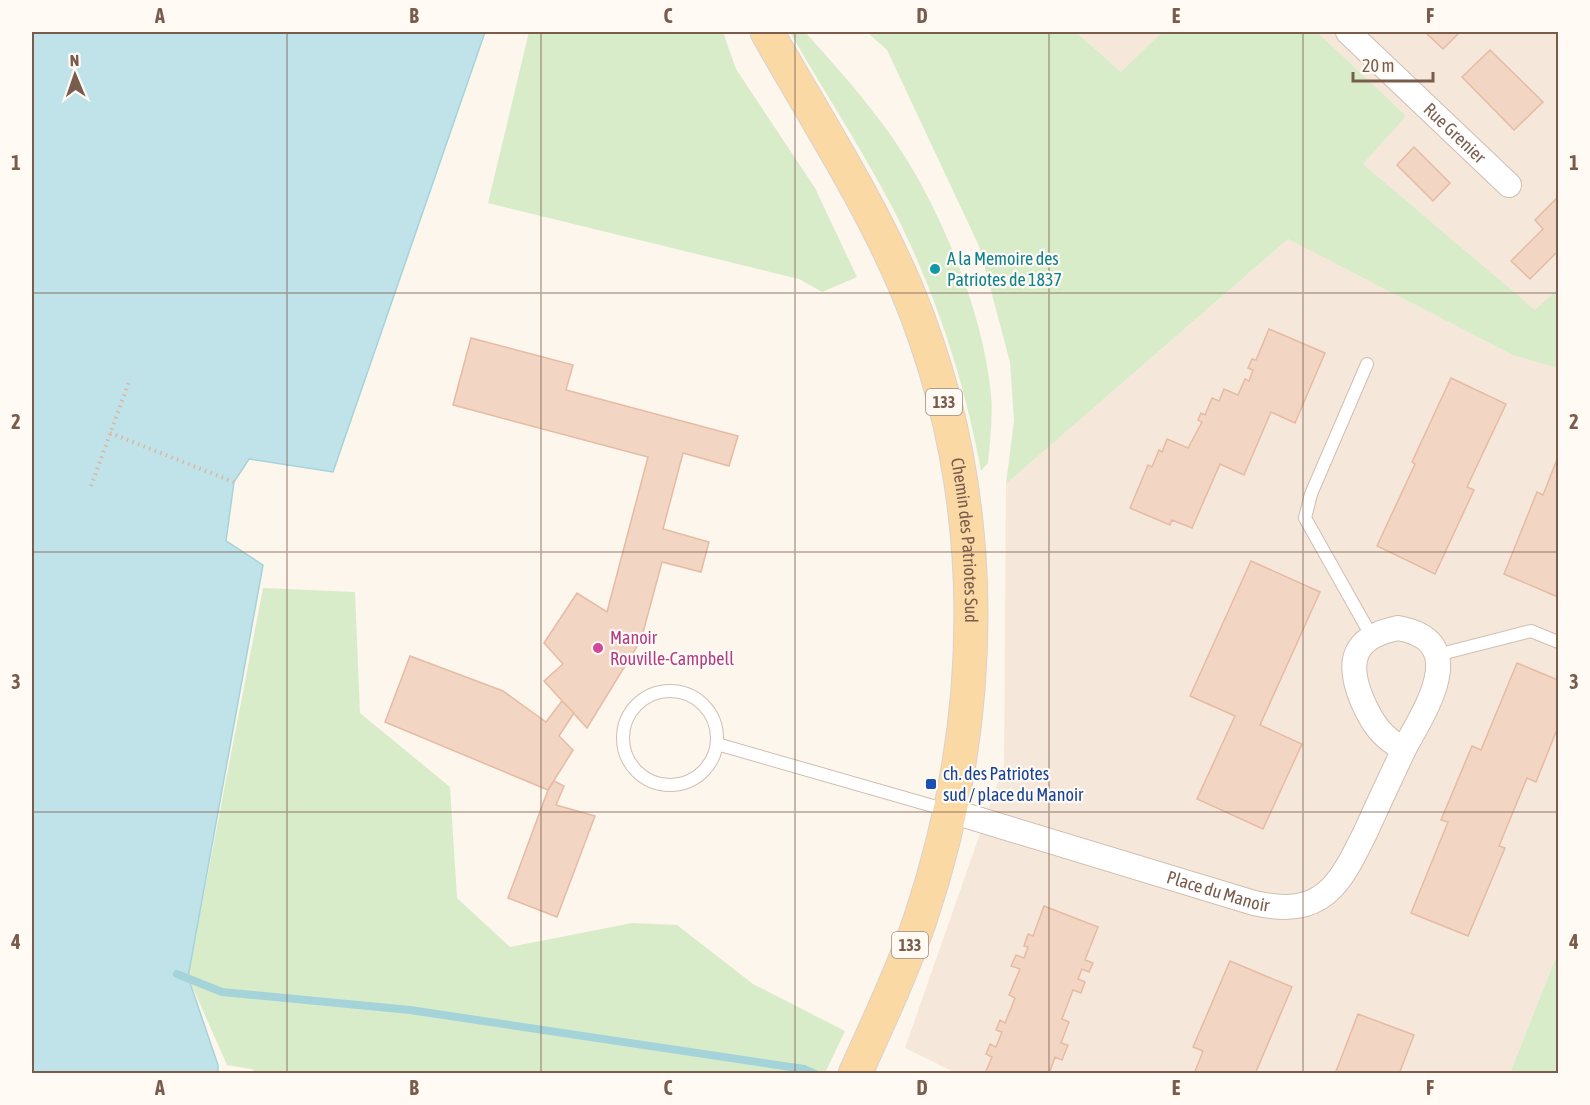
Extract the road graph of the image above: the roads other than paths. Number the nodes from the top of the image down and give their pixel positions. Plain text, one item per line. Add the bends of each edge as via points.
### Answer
1 (767, 32) edge
2 (1348, 32) edge
3 (1509, 185) dead end
4 (1367, 364) dead end
5 (1372, 636) junction
6 (1558, 642) edge
7 (1437, 655) junction
8 (717, 744) junction
9 (1404, 749) junction
10 (951, 811) junction
11 (855, 1074) edge

1 - 10 main road, Chemin des Patriotes Sud / 133 via 888,249 925,340 950,425 966,518 973,604 965,738
2 - 3 street, Rue Grenier
4 - 5 lane via 1311,494 1305,518
5 - 7 street via 1398,628 1411,630 1424,636
5 - 9 street via 1356,655 1354,680 1377,729 1389,742
6 - 7 lane via 1531,631
7 - 9 street, Place du Manoir via 1438,682
8 - 8 lane via 717,730 705,705 681,692 652,694 638,703 623,732 630,764 656,783 688,782 712,760
8 - 10 lane
9 - 10 street, Place du Manoir via 1338,883 1310,903 1293,907 1254,903
10 - 11 main road, Chemin des Patriotes Sud / 133 via 920,922

